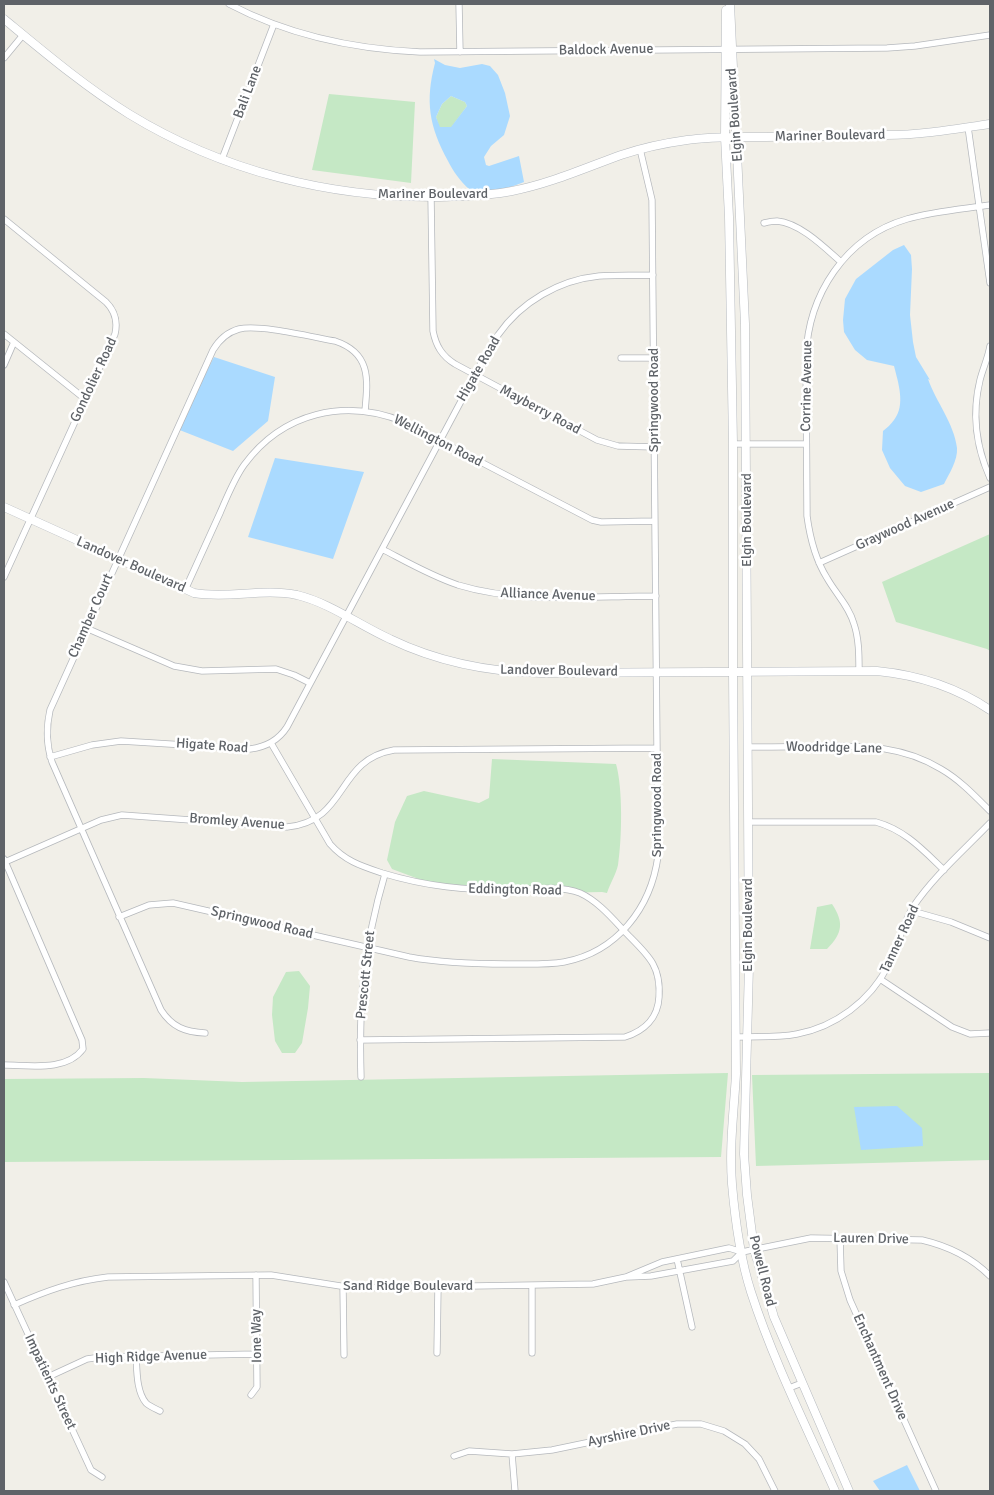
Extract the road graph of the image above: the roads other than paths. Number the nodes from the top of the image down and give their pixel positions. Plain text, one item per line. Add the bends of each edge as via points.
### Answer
1 (229, 4) edge
2 (459, 4) edge
3 (726, 4) edge
4 (730, 4) edge
5 (4, 19) edge
6 (274, 24) junction
7 (23, 35) junction
8 (990, 36) edge
9 (728, 49) junction
10 (460, 52) junction
11 (4, 58) edge
12 (990, 124) edge
13 (968, 127) junction
14 (725, 137) junction
15 (737, 137) junction
16 (640, 149) junction
17 (222, 159) junction
18 (431, 197) junction
19 (990, 205) edge
20 (979, 206) junction
21 (4, 220) edge
22 (764, 223) dead end
23 (841, 262) junction
24 (653, 275) junction
25 (990, 281) edge
26 (4, 334) edge
27 (14, 342) junction
28 (990, 346) edge
29 (621, 358) dead end
30 (654, 358) junction
31 (4, 365) edge
32 (475, 375) junction
33 (85, 399) junction
34 (365, 411) junction
35 (440, 441) junction
36 (733, 444) junction
37 (746, 444) junction
38 (806, 444) junction
39 (655, 447) junction
40 (990, 478) edge
41 (990, 487) edge
42 (4, 507) edge
43 (30, 519) junction
44 (655, 521) junction
45 (382, 549) junction
46 (117, 559) junction
47 (819, 563) junction
48 (4, 577) edge
49 (185, 590) junction
50 (656, 596) junction
51 (346, 616) junction
52 (86, 628) junction
53 (859, 670) junction
54 (733, 671) junction
55 (747, 671) junction
56 (656, 672) junction
57 (310, 683) junction
58 (990, 710) edge
59 (271, 743) junction
60 (748, 747) junction
61 (657, 748) junction
62 (50, 757) junction
63 (990, 811) edge
64 (315, 819) junction
65 (748, 822) junction
66 (990, 823) edge
67 (81, 829) junction
68 (4, 861) edge
69 (944, 870) junction
70 (385, 874) junction
71 (912, 911) junction
72 (119, 917) junction
73 (624, 931) junction
74 (990, 938) edge
75 (367, 948) junction
76 (880, 979) junction
77 (205, 1033) dead end
78 (990, 1034) edge
79 (736, 1036) junction
80 (747, 1036) junction
81 (360, 1040) junction
82 (4, 1065) edge
83 (361, 1077) dead end
84 (840, 1238) junction
85 (754, 1249) junction
86 (742, 1252) junction
87 (678, 1259) junction
88 (680, 1271) junction
89 (256, 1276) junction
90 (990, 1276) edge
91 (626, 1277) junction
92 (4, 1282) edge
93 (343, 1286) junction
94 (532, 1286) junction
95 (438, 1287) junction
96 (14, 1305) junction
97 (692, 1327) dead end
98 (437, 1353) dead end
99 (532, 1353) dead end
100 (257, 1354) junction
101 (136, 1355) junction
102 (344, 1355) dead end
103 (48, 1377) junction
104 (802, 1383) junction
105 (789, 1388) junction
106 (251, 1395) dead end
107 (160, 1411) dead end
108 (512, 1454) junction
109 (454, 1456) dead end
110 (102, 1477) dead end
111 (515, 1491) edge
112 (775, 1491) edge
113 (835, 1491) edge
114 (849, 1491) edge
115 (936, 1491) edge

1 - 6 street, Baldock Avenue
2 - 10 street
3 - 9 main road, Elgin Boulevard
4 - 9 main road, Elgin Boulevard
5 - 7 main road, Mariner Boulevard
6 - 10 street, Baldock Avenue via 321,39 369,48
6 - 17 street, Bali Lane
7 - 11 street
7 - 17 main road, Mariner Boulevard via 78,80 126,112
8 - 9 street, Baldock Avenue via 887,48
9 - 10 street, Baldock Avenue
9 - 14 main road, Elgin Boulevard
9 - 15 main road, Elgin Boulevard
12 - 13 main road, Mariner Boulevard
13 - 15 main road, Mariner Boulevard via 918,134
13 - 20 street
14 - 15 main road, Mariner Boulevard
14 - 16 main road, Mariner Boulevard
14 - 36 main road, Elgin Boulevard
15 - 37 main road, Elgin Boulevard via 745,324
16 - 18 main road, Mariner Boulevard via 514,191
16 - 24 street, Springwood Road via 652,200
17 - 18 main road, Mariner Boulevard via 273,176 332,189 386,196
18 - 32 street, Mayberry Road via 434,336 438,348 448,360
19 - 20 street, Corrine Avenue
20 - 23 street, Corrine Avenue via 920,215 893,224 866,239
20 - 25 street
21 - 33 street, Gondolier Road via 106,302 114,312 115,334
22 - 23 street via 776,221 800,230
23 - 38 street, Corrine Avenue via 824,285 809,328
24 - 30 street, Springwood Road
24 - 32 street, Higate Road via 583,279 542,295 508,322
26 - 27 street
27 - 31 street
27 - 33 street
28 - 40 street via 976,408 978,438
29 - 30 street
30 - 39 street, Springwood Road
32 - 35 street, Higate Road
32 - 39 street, Mayberry Road via 597,440 618,446
33 - 43 street, Gondolier Road
34 - 35 street, Wellington Road via 390,416
34 - 46 street, Chamber Court via 367,374 361,360 350,348 335,341 257,328 231,332 212,350
34 - 49 street, Wellington Road via 342,410 313,415 263,443 235,479
35 - 44 street, Wellington Road via 585,518 601,522
35 - 45 street, Higate Road
36 - 37 street
36 - 54 main road, Elgin Boulevard
37 - 38 street
37 - 55 main road, Elgin Boulevard
38 - 47 street, Corrine Avenue via 807,516
39 - 44 street, Springwood Road
41 - 47 street, Graywood Avenue
42 - 43 main road, Landover Boulevard
43 - 46 main road, Landover Boulevard
43 - 48 street, Gondolier Road
44 - 50 street, Springwood Road
45 - 50 street, Alliance Avenue via 442,579 497,594
45 - 51 street
46 - 49 main road, Landover Boulevard
46 - 52 street, Chamber Court
47 - 53 street, Corrine Avenue via 850,612 858,642
49 - 51 main road, Landover Boulevard via 204,595 281,593 311,600
50 - 56 street, Springwood Road
51 - 56 main road, Landover Boulevard via 409,648 476,667 519,672
51 - 57 street
52 - 57 street via 174,666 202,671 276,669
52 - 62 street, Chamber Court via 50,710 46,732
53 - 55 main road, Landover Boulevard
53 - 58 main road, Landover Boulevard via 896,673 932,681
54 - 55 main road, Landover Boulevard
54 - 56 main road, Landover Boulevard
54 - 79 main road, Elgin Boulevard
55 - 60 main road, Elgin Boulevard
56 - 61 street, Springwood Road
57 - 59 street via 287,727
59 - 62 street, Higate Road via 250,749 122,741 92,745
59 - 64 street, Eddington Road
60 - 63 street, Woodridge Lane via 867,746 898,750 943,770
60 - 65 main road, Elgin Boulevard
61 - 64 street, Bromley Avenue via 384,752 359,765 329,808
61 - 73 street, Springwood Road via 656,870 645,902
62 - 67 street, Chamber Court
64 - 67 street, Bromley Avenue via 287,826 122,816 100,820
64 - 70 street, Eddington Road via 330,844 344,858
65 - 69 street via 876,822 905,834
65 - 80 main road, Elgin Boulevard
66 - 69 street, Tanner Road
67 - 68 street, Bromley Avenue
67 - 72 street, Chamber Court
68 - 82 street via 83,1048 78,1056 52,1065
69 - 71 street, Tanner Road
70 - 73 street, Eddington Road via 451,888 572,891 596,903
70 - 75 street, Prescott Street
71 - 74 street
71 - 76 street, Tanner Road
72 - 75 street, Springwood Road via 149,905 179,904
72 - 77 street, Chamber Court via 166,1018 178,1028
73 - 75 street, Springwood Road via 593,952 551,964 457,964
73 - 81 street, Eddington Road via 650,958 659,980 656,1012 647,1025 633,1034 617,1038
75 - 81 street, Prescott Street
76 - 78 street via 952,1027 970,1034
76 - 80 street, Tanner Road via 860,1003 824,1026 797,1034
79 - 80 street, Tanner Road
79 - 86 main road, Powell Road via 732,1182
80 - 85 main road, Powell Road via 745,1158
81 - 83 street, Prescott Street
84 - 85 street, Lauren Drive via 811,1238
84 - 90 street, Lauren Drive via 908,1238 936,1243 975,1262
84 - 115 street, Enchantment Drive via 842,1271 850,1300
85 - 86 street, Lauren Drive
85 - 104 main road, Powell Road via 774,1317
86 - 87 street, Sand Ridge Boulevard via 730,1248
86 - 88 street, Sand Ridge Boulevard via 733,1261
86 - 105 main road, Powell Road via 750,1290
87 - 88 street
87 - 91 street, Sand Ridge Boulevard via 653,1265
88 - 91 street, Sand Ridge Boulevard
88 - 97 street
89 - 93 street, Sand Ridge Boulevard via 271,1275
89 - 96 street, Sand Ridge Boulevard via 87,1279 57,1287
89 - 100 street, Ione Way
91 - 94 street, Sand Ridge Boulevard via 592,1284
92 - 96 street, Impatients Street
93 - 95 street, Sand Ridge Boulevard
93 - 102 street
94 - 95 street, Sand Ridge Boulevard
94 - 99 street
95 - 98 street
96 - 103 street, Impatients Street
100 - 101 street, High Ridge Avenue
100 - 106 street, Ione Way via 258,1387
101 - 103 street, High Ridge Avenue via 88,1360
101 - 107 street via 141,1393 146,1403
103 - 110 street, Impatients Street via 91,1470
104 - 105 street
104 - 114 main road, Powell Road
105 - 113 main road, Powell Road
108 - 109 street, Ayrshire Drive via 469,1451
108 - 111 street
108 - 112 street, Ayrshire Drive via 552,1450 678,1424 701,1424 724,1431 745,1444 759,1459

